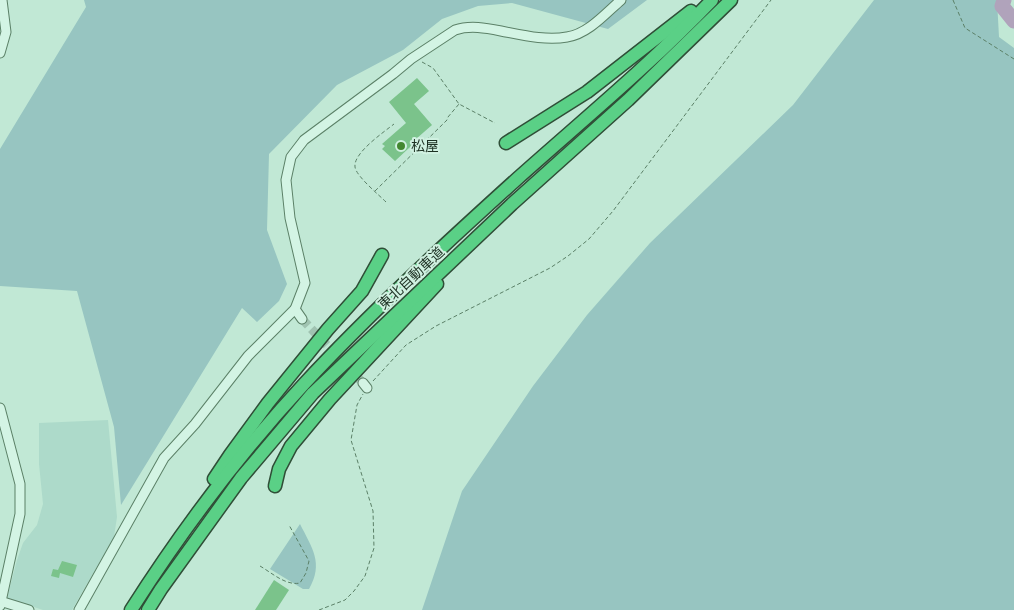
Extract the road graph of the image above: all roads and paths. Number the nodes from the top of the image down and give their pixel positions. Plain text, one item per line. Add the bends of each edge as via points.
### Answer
1 (2, 0) edge
2 (621, 0) edge
3 (704, 0) edge
4 (712, 0) edge
5 (731, 0) edge
6 (771, 0) edge
7 (953, 0) edge
8 (0, 53) edge
9 (412, 59) junction
10 (1014, 59) edge
11 (460, 104) junction
12 (495, 123) dead end
13 (394, 124) dead end
14 (506, 144) dead end
15 (375, 191) junction
16 (386, 202) dead end
17 (512, 204) junction
18 (382, 255) dead end
19 (294, 309) junction
20 (302, 319) tunnel mouth
21 (0, 408) edge
22 (275, 486) dead end
23 (289, 524) dead end
24 (260, 566) dead end
25 (148, 583) junction
26 (0, 603) edge
27 (29, 610) edge
28 (79, 610) edge
29 (131, 610) edge
30 (148, 610) edge
31 (319, 610) edge

1 - 8 street via 6,32
2 - 9 street via 592,25 568,37 537,37 463,27
3 - 14 highway via 587,92
4 - 25 highway, 東北自動車道 via 619,90 395,292 316,372 231,470
5 - 17 highway, 東北自動車道 via 628,100
6 - 31 path via 684,119 589,239 550,268 436,326 406,345 365,386 357,405 351,440 373,511 374,548 365,576 354,592 345,600
7 - 10 path via 965,28
9 - 11 path via 433,68
9 - 19 street via 304,140 291,157 286,180 290,218 305,283
11 - 12 path
11 - 15 path
13 - 15 path via 359,153 355,161 358,174
15 - 16 path
17 - 22 highway via 330,399 291,446 279,469
17 - 30 highway, 東北自動車道 via 313,393 241,478
18 - 25 highway via 362,291 268,403 230,455
19 - 20 street
19 - 28 street via 248,356 164,458
21 - 26 street via 20,484 20,514
23 - 24 path via 309,561 300,583 293,585
25 - 29 highway, 東北自動車道
26 - 27 street

